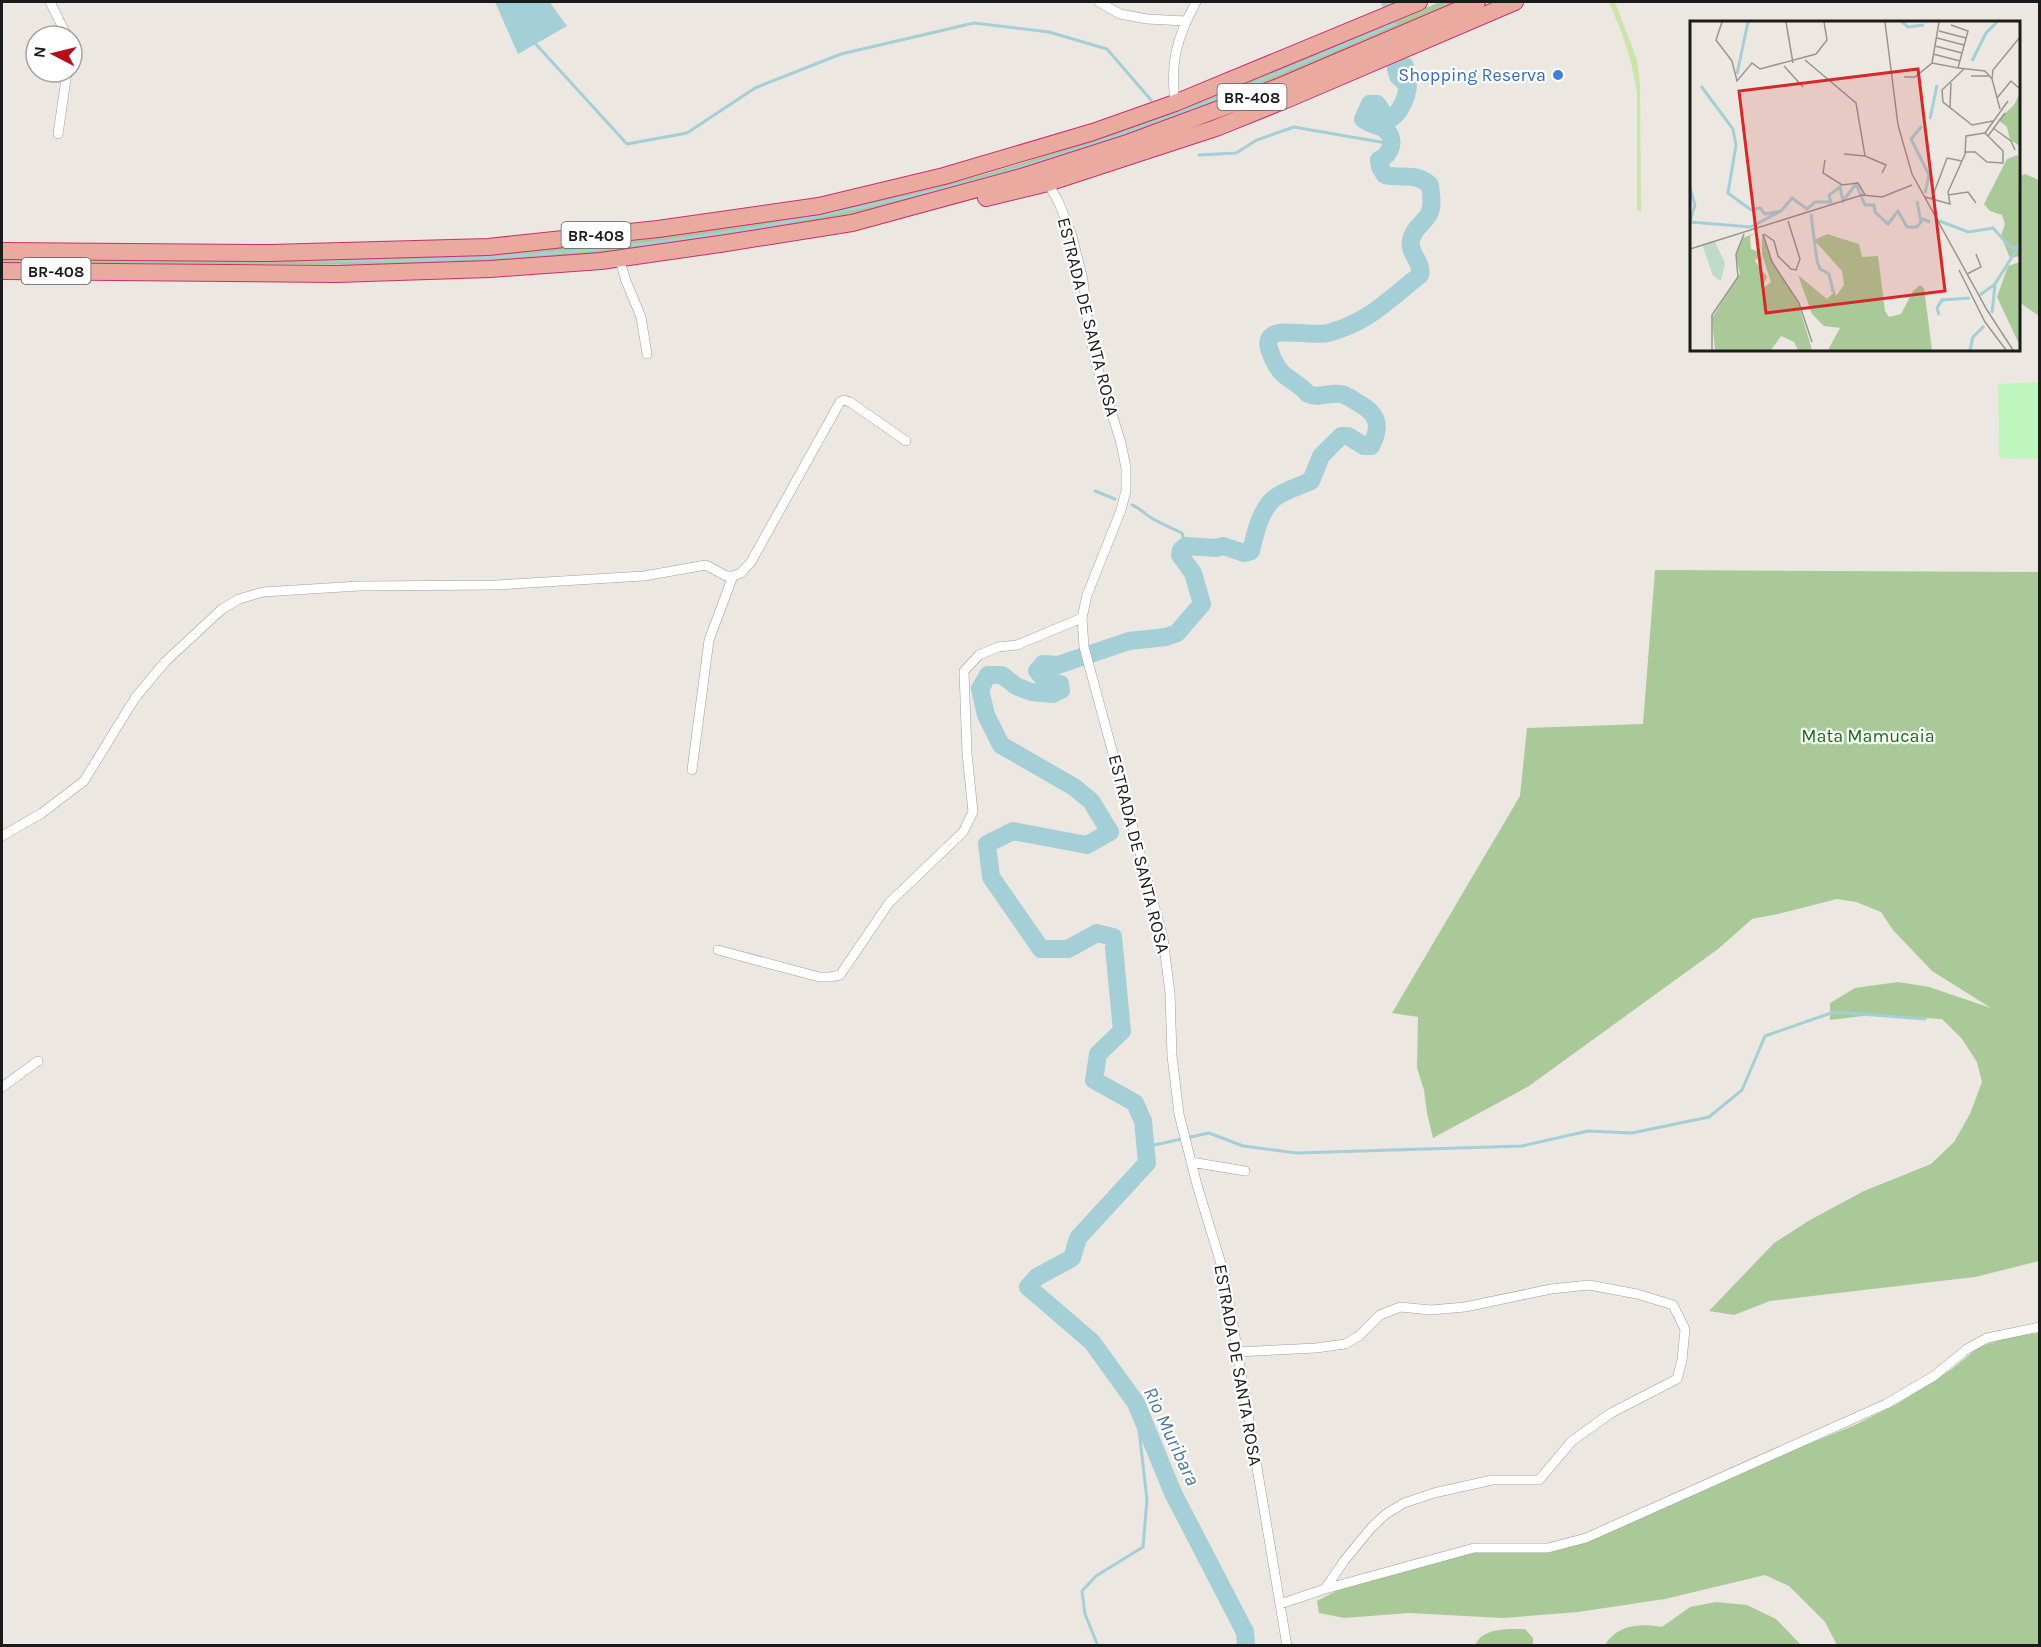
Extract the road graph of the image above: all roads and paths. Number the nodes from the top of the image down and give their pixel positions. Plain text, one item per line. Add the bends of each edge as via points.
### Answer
1 (50, 2) edge
2 (1100, 2) edge
3 (1196, 2) edge
4 (1419, 2) edge
5 (1477, 2) edge
6 (1515, 2) edge
7 (1186, 21) junction
8 (61, 24) edge
9 (65, 84) edge
10 (1175, 103) junction
11 (58, 134) dead end
12 (1048, 183) junction
13 (720, 244) junction
14 (2, 251) edge
15 (619, 258) junction
16 (2, 271) edge
17 (110, 272) junction
18 (2, 277) edge
19 (647, 354) dead end
20 (906, 441) dead end
21 (733, 576) junction
22 (1082, 618) junction
23 (692, 770) dead end
24 (2, 836) edge
25 (718, 950) dead end
26 (38, 1061) dead end
27 (2, 1087) edge
28 (1191, 1162) junction
29 (1245, 1171) dead end
30 (2040, 1327) edge
31 (1237, 1352) junction
32 (1325, 1589) junction
33 (1280, 1604) junction
34 (1287, 1646) edge

1 - 8 street
2 - 7 street via 1120,14
3 - 7 street
4 - 10 highway, BR-408
5 - 13 highway, BR-408 via 1278,87 1021,177 852,223
6 - 12 highway via 1216,128
7 - 10 street via 1173,61
9 - 11 street
10 - 14 highway, BR-408 via 944,176 819,206 658,229 488,247 270,253
12 - 13 highway via 808,239 758,246
12 - 22 street, ESTRADA DE SANTA ROSA via 1072,236 1096,363 1126,468 1121,510 1087,595
13 - 15 highway, BR-408
15 - 17 highway, BR-408 via 490,269 337,274
15 - 19 street via 641,317
16 - 17 highway, BR-408
17 - 18 highway
20 - 21 street via 850,402 840,402 751,562
21 - 23 street via 709,640
21 - 24 street via 706,565 644,576 496,585 360,586 263,592 240,598 222,609 165,662 135,698 84,781 42,813
22 - 25 street via 1025,642 979,654 964,671 973,812 969,822 889,903 840,975 819,977
22 - 28 street, ESTRADA DE SANTA ROSA via 1084,647 1163,938 1179,1114
26 - 27 street
28 - 29 street
28 - 31 street, ESTRADA DE SANTA ROSA via 1225,1277
30 - 32 street via 1987,1338 1886,1404 1586,1538 1548,1548 1474,1548
31 - 32 street via 1345,1344 1380,1315 1400,1307 1431,1311 1465,1308 1588,1285 1673,1305 1685,1329 1677,1379 1611,1413 1572,1441 1539,1480 1492,1480 1404,1503 1371,1528
31 - 33 street, ESTRADA DE SANTA ROSA
32 - 33 street
33 - 34 street, ESTRADA DE SANTA ROSA

